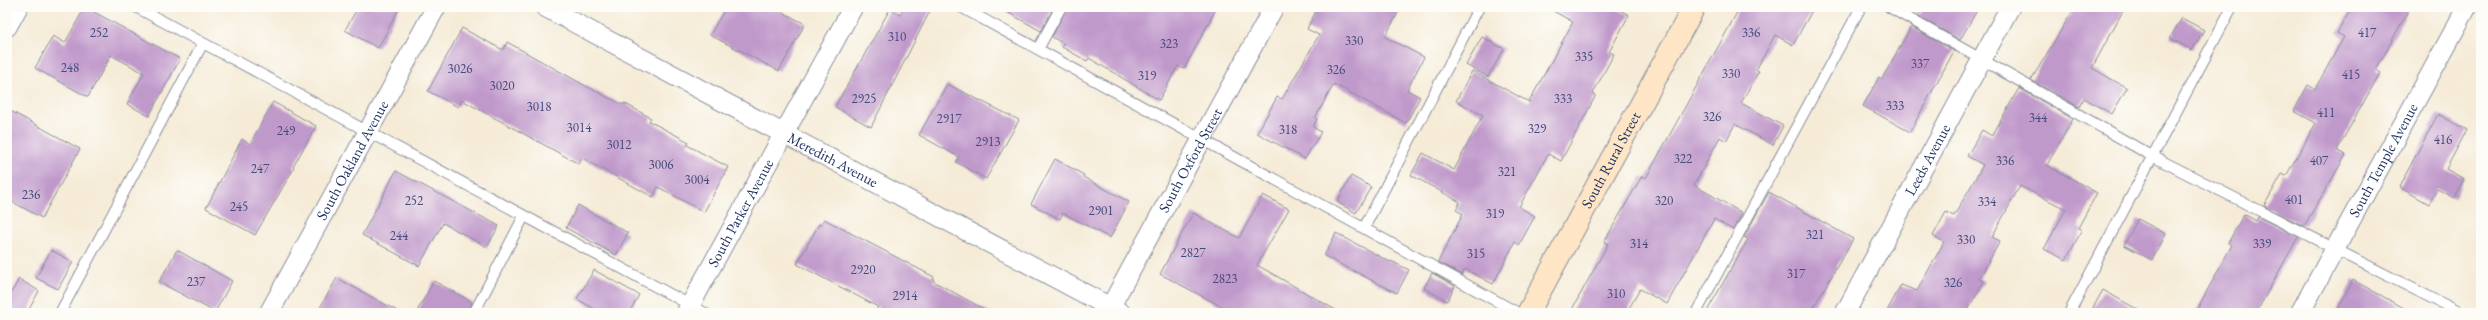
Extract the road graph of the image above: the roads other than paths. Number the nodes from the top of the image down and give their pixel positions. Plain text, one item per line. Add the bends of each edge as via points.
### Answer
1 (18, 7) edge
2 (136, 7) edge
3 (436, 7) edge
4 (545, 7) edge
5 (852, 7) edge
6 (960, 7) edge
7 (1061, 7) edge
8 (1274, 7) edge
9 (1479, 7) edge
10 (1694, 7) edge
11 (1861, 7) edge
12 (1889, 7) edge
13 (2010, 7) edge
14 (2232, 7) edge
15 (2467, 7) edge
16 (7, 27) edge
17 (203, 43) junction
18 (1038, 49) junction
19 (1981, 60) junction
20 (368, 131) junction
21 (783, 135) junction
22 (1202, 138) junction
23 (2152, 156) junction
24 (524, 216) junction
25 (1364, 228) junction
26 (2335, 250) junction
27 (693, 310) edge
28 (1113, 311) edge
29 (60, 313) edge
30 (268, 313) edge
31 (474, 313) edge
32 (1518, 313) edge
33 (1528, 313) edge
34 (1696, 313) edge
35 (1845, 313) edge
36 (2069, 313) edge
37 (2300, 313) edge
38 (2461, 313) edge

1 - 16 street
2 - 17 lane
3 - 20 street, South Oakland Avenue
4 - 21 street, Meredith Avenue
5 - 21 street, South Parker Avenue
6 - 18 lane
7 - 18 lane
8 - 22 street, South Oxford Street
9 - 25 lane
10 - 33 main road, South Rural Street
11 - 34 lane
12 - 19 lane
13 - 19 street, Leeds Avenue
14 - 23 lane
15 - 26 street, South Temple Avenue
17 - 20 lane
17 - 29 lane
18 - 22 lane
19 - 23 lane
19 - 35 street, Leeds Avenue
20 - 24 lane
20 - 30 street, South Oakland Avenue
21 - 27 street, South Parker Avenue
21 - 28 street, Meredith Avenue
22 - 25 lane
22 - 28 street, South Oxford Street
23 - 26 lane
23 - 36 lane
24 - 27 lane
24 - 31 lane
25 - 32 lane
26 - 37 street, South Temple Avenue
26 - 38 lane

